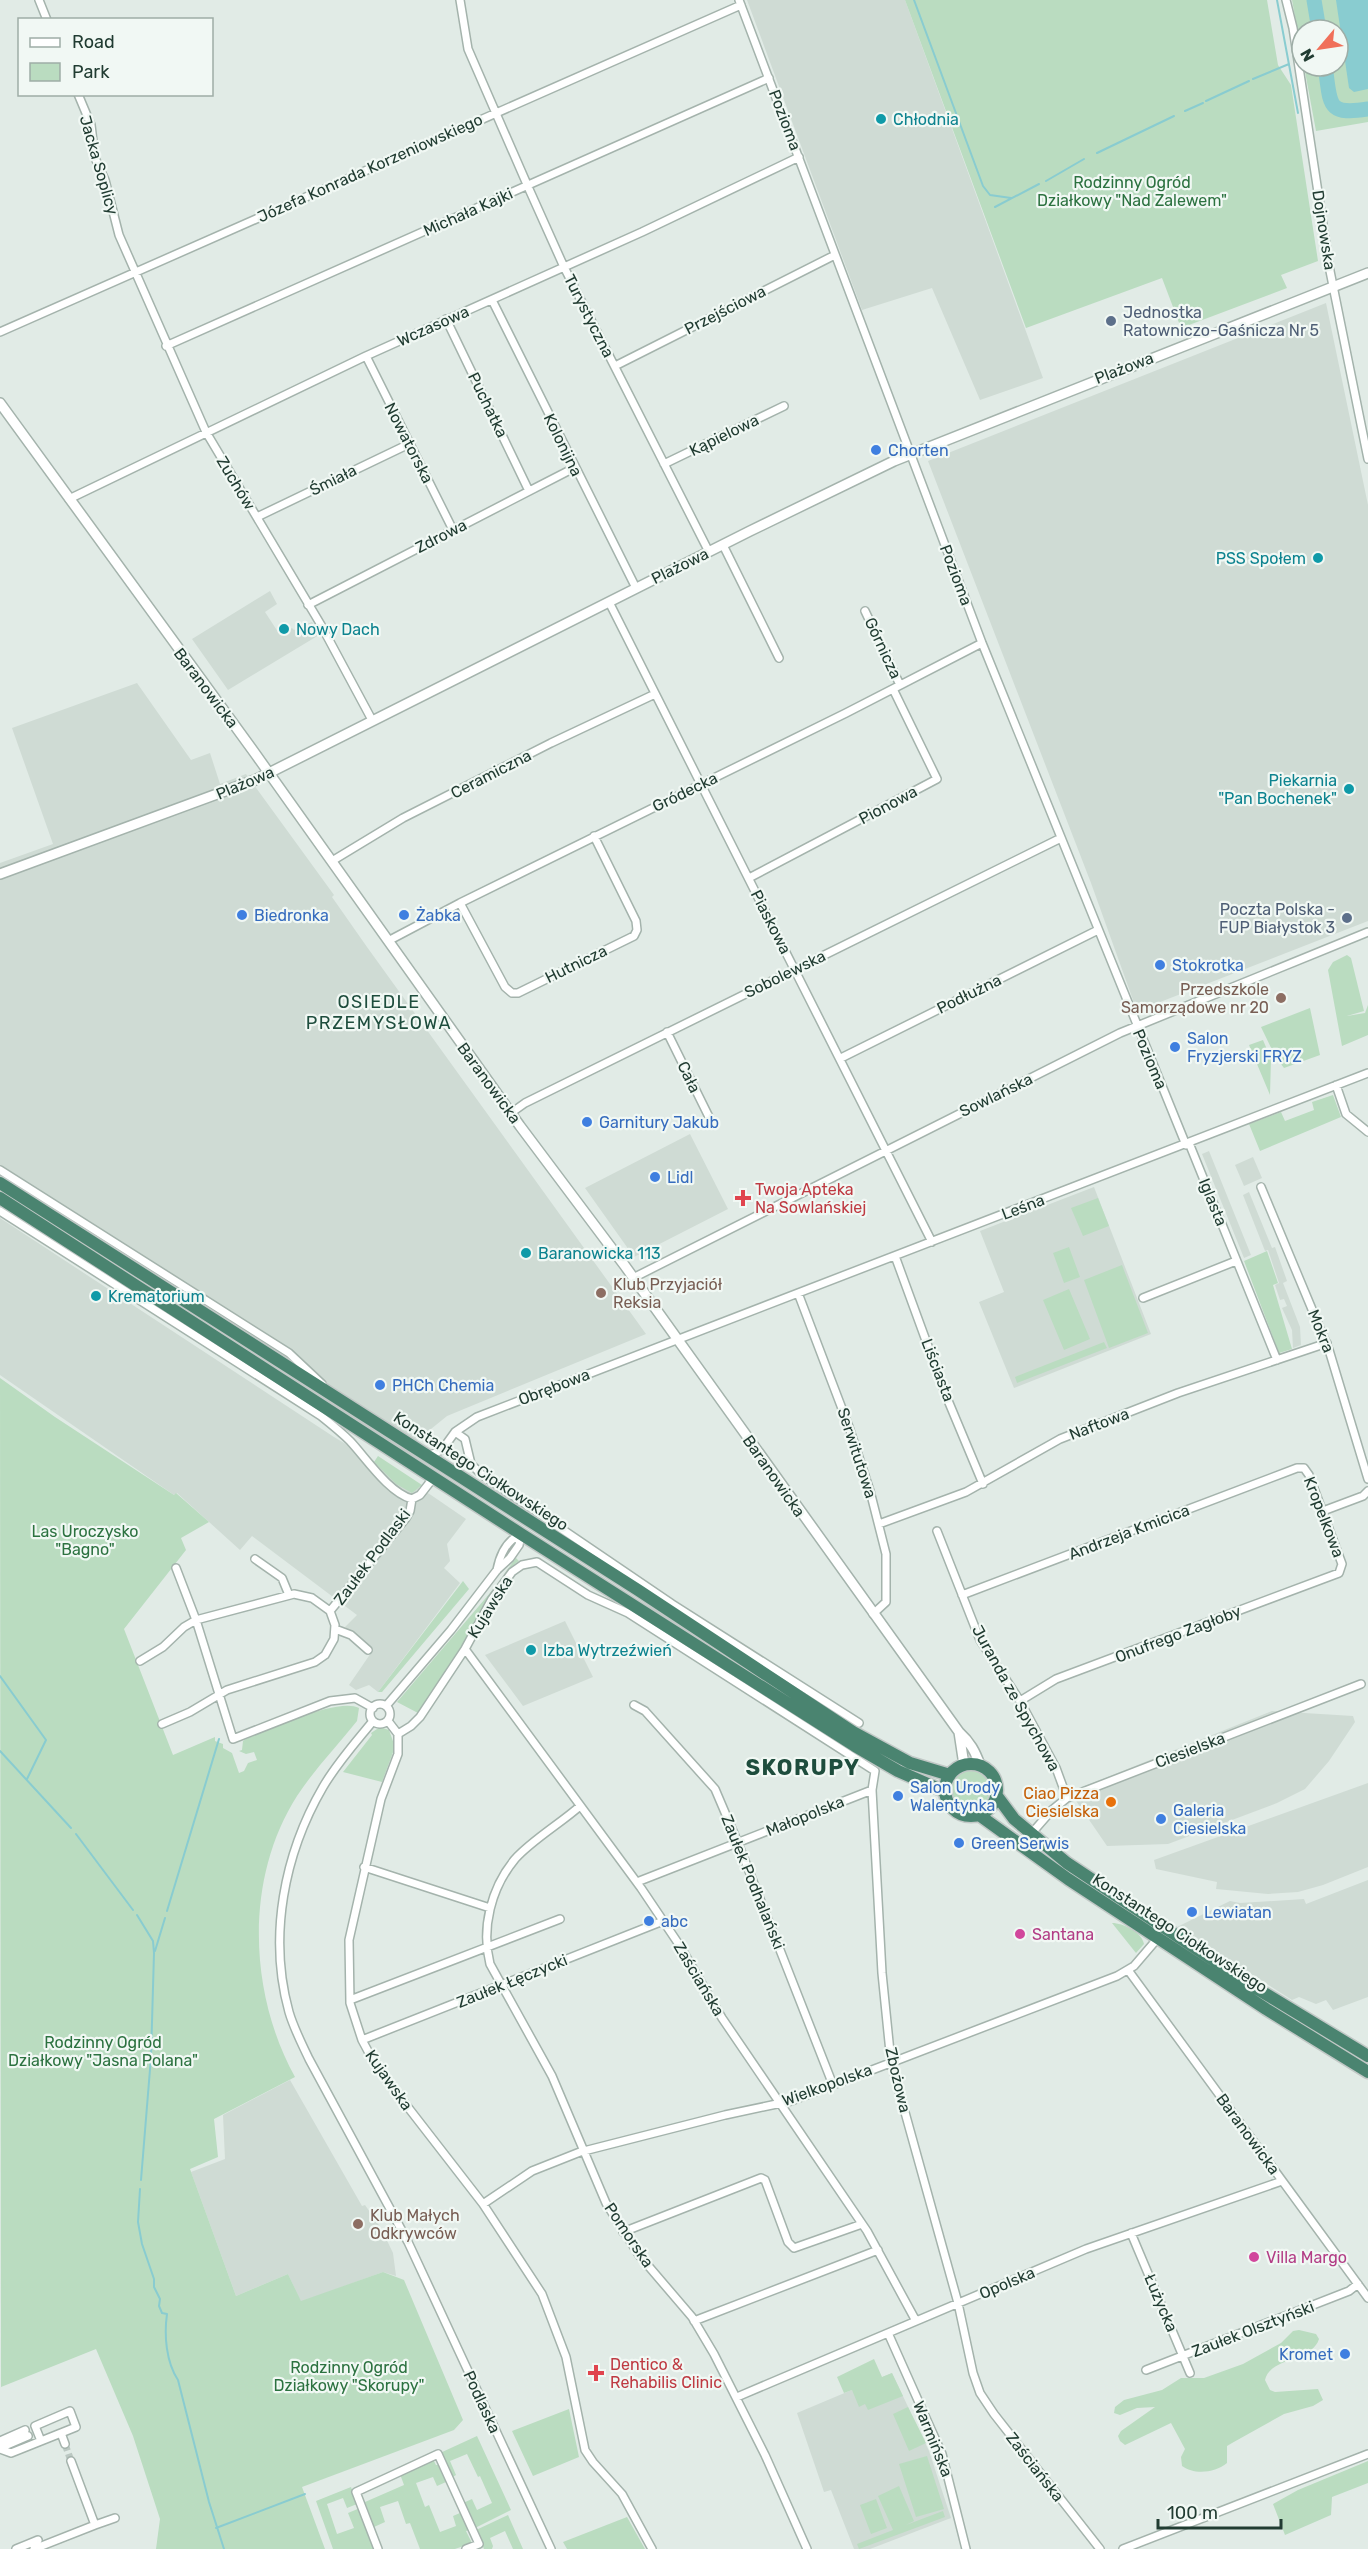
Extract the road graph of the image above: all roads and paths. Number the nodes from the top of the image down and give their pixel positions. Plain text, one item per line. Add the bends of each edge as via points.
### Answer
1 (39, 0) edge
2 (460, 0) edge
3 (1286, 0) edge
4 (740, 3) edge
5 (46, 18) edge
6 (769, 78) junction
7 (79, 96) edge
8 (496, 112) junction
9 (799, 157) junction
10 (527, 185) junction
11 (119, 235) joint
12 (836, 255) junction
13 (564, 267) junction
14 (135, 273) junction
15 (1368, 273) edge
16 (1334, 286) junction
17 (492, 300) junction
18 (447, 320) junction
19 (0, 332) edge
20 (166, 346) junction
21 (366, 356) junction
22 (615, 366) junction
23 (0, 403) edge
24 (784, 406) dead end
25 (206, 432) junction
26 (409, 444) junction
27 (910, 454) junction
28 (1368, 459) edge
29 (664, 464) junction
30 (574, 468) junction
31 (529, 491) junction
32 (69, 500) junction
33 (257, 517) junction
34 (453, 530) junction
35 (723, 545) junction
36 (709, 552) junction
37 (636, 588) junction
38 (609, 602) junction
39 (309, 605) junction
40 (866, 611) dead end
41 (982, 643) junction
42 (779, 658) dead end
43 (897, 687) junction
44 (655, 694) junction
45 (372, 720) junction
46 (270, 773) junction
47 (702, 784) junction
48 (594, 836) junction
49 (1061, 838) junction
50 (332, 861) junction
51 (0, 874) edge
52 (749, 878) junction
53 (460, 903) junction
54 (1098, 930) junction
55 (1368, 932) edge
56 (388, 941) junction
57 (796, 969) junction
58 (1136, 1026) junction
59 (667, 1032) junction
60 (841, 1058) junction
61 (1368, 1072) edge
62 (1336, 1085) junction
63 (511, 1113) junction
64 (711, 1121) dead end
65 (1368, 1132) edge
66 (1187, 1144) junction
67 (886, 1149) junction
68 (0, 1170) edge
69 (0, 1183) edge
70 (1261, 1187) dead end
71 (0, 1198) edge
72 (0, 1211) edge
73 (932, 1242) junction
74 (895, 1256) junction
75 (1236, 1261) junction
76 (633, 1278) junction
77 (798, 1293) junction
78 (1143, 1298) dead end
79 (678, 1340) junction
80 (1326, 1342) junction
81 (1277, 1360) junction
82 (332, 1395) junction
83 (455, 1432) junction
84 (442, 1450) junction
85 (428, 1456) junction
86 (444, 1467) junction
87 (1297, 1468) joint
88 (1368, 1476) edge
89 (434, 1477) junction
90 (984, 1484) junction
91 (1368, 1491) edge
92 (412, 1498) junction
93 (1323, 1511) junction
94 (530, 1521) junction
95 (879, 1524) junction
96 (937, 1531) dead end
97 (521, 1534) junction
98 (255, 1559) dead end
99 (176, 1568) dead end
100 (1339, 1573) joint
101 (289, 1595) junction
102 (962, 1596) junction
103 (330, 1611) junction
104 (873, 1614) junction
105 (196, 1620) junction
106 (335, 1629) junction
107 (465, 1649) junction
108 (368, 1650) dead end
109 (140, 1661) dead end
110 (1361, 1684) dead end
111 (219, 1694) junction
112 (1020, 1701) junction
113 (634, 1705) dead end
114 (386, 1706) junction
115 (373, 1708) junction
116 (373, 1721) junction
117 (388, 1721) junction
118 (859, 1723) dead end
119 (162, 1724) dead end
120 (959, 1732) junction
121 (398, 1734) junction
122 (964, 1765) junction
123 (980, 1766) junction
124 (875, 1771) joint
125 (951, 1775) junction
126 (872, 1790) junction
127 (946, 1792) junction
128 (997, 1796) junction
129 (1067, 1798) junction
130 (580, 1806) junction
131 (979, 1815) junction
132 (1030, 1834) junction
133 (738, 1843) junction
134 (364, 1867) junction
135 (637, 1882) junction
136 (490, 1908) junction
137 (560, 1919) dead end
138 (663, 1921) junction
139 (1158, 1938) junction
140 (485, 1946) junction
141 (1128, 1970) junction
142 (500, 1986) junction
143 (350, 2000) junction
144 (362, 2040) junction
145 (1368, 2056) edge
146 (891, 2062) junction
147 (1368, 2072) edge
148 (833, 2085) junction
149 (779, 2103) junction
150 (584, 2151) junction
151 (1282, 2181) junction
152 (483, 2204) junction
153 (862, 2224) junction
154 (623, 2232) junction
155 (1131, 2233) junction
156 (878, 2250) junction
157 (1358, 2284) junction
158 (1368, 2298) edge
159 (958, 2303) junction
160 (694, 2321) junction
161 (916, 2321) junction
162 (888, 2333) junction
163 (1183, 2355) junction
164 (1146, 2370) dead end
165 (1190, 2373) dead end
166 (975, 2382) joint
167 (737, 2397) junction
168 (27, 2433) dead end
169 (61, 2433) junction
170 (41, 2441) junction
171 (0, 2443) edge
172 (65, 2444) tunnel mouth
173 (0, 2449) edge
174 (1368, 2454) edge
175 (71, 2461) tunnel mouth
176 (115, 2518) dead end
177 (95, 2526) junction
178 (38, 2540) dead end
179 (480, 2547) edge
180 (16, 2549) edge
181 (34, 2549) edge
182 (378, 2549) edge
183 (466, 2549) edge
184 (551, 2549) edge
185 (652, 2549) edge
186 (807, 2549) edge
187 (966, 2549) edge
188 (1100, 2549) edge
189 (1124, 2549) edge

1 - 5 street
2 - 8 street, Turystyczna via 468,49
3 - 16 street, Dojnowska
4 - 6 street, Pozioma
4 - 8 street, Józefa Konrada Korzeniowskiego
6 - 9 street, Pozioma
6 - 10 street, Michała Kajki
7 - 11 street, Jacka Soplicy via 91,125 95,158 105,180
8 - 10 street, Turystyczna
8 - 14 street, Józefa Konrada Korzeniowskiego
9 - 12 street, Pozioma
9 - 13 street, Wczasowa
10 - 13 street, Turystyczna
10 - 20 street, Michała Kajki
11 - 14 street, Zuchów
12 - 22 street, Przejściowa
12 - 27 street, Pozioma
13 - 17 street, Wczasowa
13 - 22 street, Turystyczna
14 - 19 street, Józefa Konrada Korzeniowskiego
14 - 20 street, Zuchów
15 - 16 street, Plażowa
16 - 27 street, Plażowa
16 - 28 street, Dojnowska
17 - 18 street, Wczasowa
17 - 30 street, Kolonijna
18 - 21 street, Wczasowa
18 - 31 street, Puchatka
20 - 25 street, Zuchów
21 - 25 street, Wczasowa
21 - 26 street, Nowatorska
22 - 29 street, Turystyczna
23 - 32 street, Baranowicka
24 - 29 street, Kąpielowa
25 - 32 street, Wczasowa
25 - 33 street, Zuchów
26 - 33 street, Śmiała
26 - 34 street, Nowatorska
27 - 35 street, Plażowa
27 - 41 street, Pozioma
29 - 36 street, Turystyczna
30 - 31 street, Zdrowa
30 - 37 street, Kolonijna
31 - 34 street, Zdrowa
32 - 46 street, Baranowicka
33 - 39 street, Zuchów
34 - 39 street, Zdrowa
35 - 36 street, Plażowa
35 - 42 street
36 - 37 street, Plażowa
37 - 38 street, Plażowa
38 - 44 street, Piaskowa
38 - 45 street, Plażowa
39 - 45 street, Zuchów
40 - 43 street, Górnicza
41 - 43 street, Gródecka
41 - 49 street, Pozioma
43 - 47 street, Gródecka
43 - 52 street, Pionowa via 937,779
44 - 47 street, Piaskowa
44 - 50 street, Ceramiczna via 404,818
45 - 46 street, Plażowa
46 - 50 street, Baranowicka
46 - 51 street, Plażowa
47 - 48 street, Gródecka
47 - 52 street, Piaskowa
48 - 53 street, Gródecka
48 - 53 street, Hutnicza via 636,921 634,936 512,993 505,987
49 - 54 street, Pozioma
49 - 57 street, Sobolewska
50 - 56 street, Baranowicka
52 - 57 street, Piaskowa
53 - 56 street, Gródecka
54 - 58 street, Pozioma
54 - 60 street, Podłużna
55 - 58 street, Sowlańska
56 - 63 street, Baranowicka
57 - 59 street, Sobolewska
57 - 60 street, Piaskowa
58 - 66 street, Pozioma
58 - 67 street, Sowlańska
59 - 63 street, Sobolewska
59 - 64 street, Cała
60 - 67 street, Piaskowa
61 - 62 street, Leśna
62 - 65 street via 1346,1114
62 - 66 street, Leśna
63 - 76 street, Baranowicka
66 - 73 street, Leśna
66 - 75 street, Iglasta
67 - 73 street, Piaskowa
67 - 76 street, Sowlańska
68 - 82 street via 289,1353
69 - 82 highway, Konstantego Ciołkowskiego
70 - 80 street, Mokra
71 - 89 highway, Konstantego Ciołkowskiego
72 - 92 street via 321,1416 381,1476
73 - 74 street, Leśna
74 - 77 street, Leśna
74 - 90 street, Liściasta via 947,1398
75 - 78 street
75 - 81 street, Iglasta
76 - 79 street, Baranowicka
77 - 79 street, Leśna
77 - 95 street, Serwitutowa via 853,1436
79 - 83 street, Obrębowa via 477,1417
79 - 104 street, Baranowicka
80 - 81 street, Naftowa
80 - 88 street, Mokra
81 - 90 street, Naftowa via 1060,1439
82 - 85 highway, Konstantego Ciołkowskiego
83 - 84 street, Obrębowa
83 - 118 street via 465,1439 471,1464 481,1474 672,1604
84 - 85 street
84 - 86 street
85 - 86 highway, Konstantego Ciołkowskiego
86 - 94 highway, Konstantego Ciołkowskiego
87 - 93 street, Kropelkowa via 1307,1471
87 - 102 street, Andrzeja Kmicica
89 - 92 street, Zaułek Podlaski via 420,1495
89 - 97 highway, Konstantego Ciołkowskiego
90 - 95 street, Naftowa
91 - 93 street
92 - 103 street, Zaułek Podlaski via 410,1511
93 - 100 street, Kropelkowa via 1342,1564
94 - 97 highway
94 - 125 highway, Konstantego Ciołkowskiego via 853,1732 910,1763
95 - 104 street, Serwitutowa via 887,1571 886,1602
96 - 102 street, Juranda ze Spychowa
97 - 114 street via 511,1539 497,1570
97 - 127 highway, Konstantego Ciołkowskiego via 882,1762
98 - 101 street via 282,1578
99 - 105 street
100 - 112 street, Onufrego Zagłoby via 1056,1679
101 - 103 street, Zaułek Podlaski via 312,1598
101 - 105 street, Zaułek Podlaski
102 - 112 street, Juranda ze Spychowa via 980,1640
103 - 106 street, Zaułek Podlaski
104 - 120 street, Baranowicka
105 - 109 street, Zaułek Podlaski
105 - 111 street
106 - 108 street via 351,1635
106 - 111 street, Zaułek Podlaski via 333,1644 320,1660
107 - 121 street, Kujawska via 420,1717
107 - 124 street, Kujawska via 504,1581 517,1568 542,1563 588,1595 628,1612
107 - 130 street, Zaściańska
110 - 129 street, Ciesielska
111 - 115 street via 233,1739 342,1698 355,1698
111 - 119 street, Zaułek Podlaski
112 - 129 street, Juranda ze Spychowa via 1056,1768
113 - 133 street, Zaułek Podhalański via 645,1711 715,1789
114 - 115 street
114 - 117 street
115 - 116 street
116 - 117 street
116 - 184 street, Podlaska via 323,1787 297,1841 282,1900 282,1979 306,2054 414,2254
117 - 121 street
120 - 122 street, Baranowicka
120 - 123 street, Baranowicka via 975,1752
121 - 134 street, Kujawska via 398,1754 381,1799
122 - 123 highway
122 - 125 highway
123 - 128 highway via 992,1774
124 - 126 street, Zbożowa
125 - 127 highway
126 - 133 street, Małopolska
126 - 146 street, Zbożowa
127 - 131 highway via 947,1800 956,1810
128 - 131 highway
128 - 132 highway, Konstantego Ciołkowskiego
129 - 132 street, Ciesielska
130 - 135 street, Zaściańska
130 - 136 street, Pomorska via 517,1858
131 - 139 highway, Konstantego Ciołkowskiego
132 - 145 highway, Konstantego Ciołkowskiego via 1121,1900
133 - 135 street, Małopolska
133 - 148 street, Zaułek Podhalański
134 - 136 street
134 - 143 street, Kujawska via 349,1940
135 - 138 street, Zaściańska
136 - 140 street, Pomorska
137 - 140 street
138 - 142 street, Zaułek Łęczycki
138 - 149 street, Zaściańska
139 - 141 street, Wielkopolska
139 - 147 highway, Konstantego Ciołkowskiego
140 - 142 street, Pomorska
140 - 143 street
141 - 146 street, Wielkopolska
141 - 151 street, Baranowicka
142 - 144 street, Zaułek Łęczycki
142 - 150 street, Pomorska via 552,2076
143 - 144 street, Kujawska
144 - 152 street, Kujawska via 376,2066
146 - 148 street, Wielkopolska
146 - 159 street, Zbożowa
148 - 149 street, Wielkopolska
149 - 150 street, Wielkopolska
149 - 153 street, Zaściańska
150 - 152 street, Wielkopolska via 532,2171
150 - 154 street, Pomorska
151 - 155 street, Opolska
151 - 157 street, Baranowicka
152 - 185 street, Kujawska via 550,2309 566,2357 588,2456 622,2494
153 - 154 street via 794,2248 761,2178
153 - 156 street, Zaściańska
154 - 160 street, Pomorska
155 - 159 street, Opolska
155 - 163 street, Łużycka
156 - 160 street
156 - 161 street, Zaściańska
157 - 158 street, Baranowicka
157 - 163 street, Zaułek Olsztyński via 1349,2291
159 - 161 street, Opolska
159 - 166 street, Zbożowa
160 - 167 street, Pomorska
161 - 162 street, Opolska
162 - 167 street, Opolska
162 - 187 street, Warmińska via 942,2454
163 - 164 street, Zaułek Olsztyński
163 - 165 street, Łużycka
166 - 188 street, Zaściańska via 994,2414
167 - 186 street, Pomorska
168 - 171 street via 7,2445
169 - 170 street
169 - 170 street via 76,2427 70,2411 35,2426
169 - 172 street
170 - 173 street via 11,2453
174 - 189 street
175 - 177 street
176 - 177 street
177 - 181 street
178 - 180 street
179 - 182 street via 438,2454 356,2492
179 - 183 street

